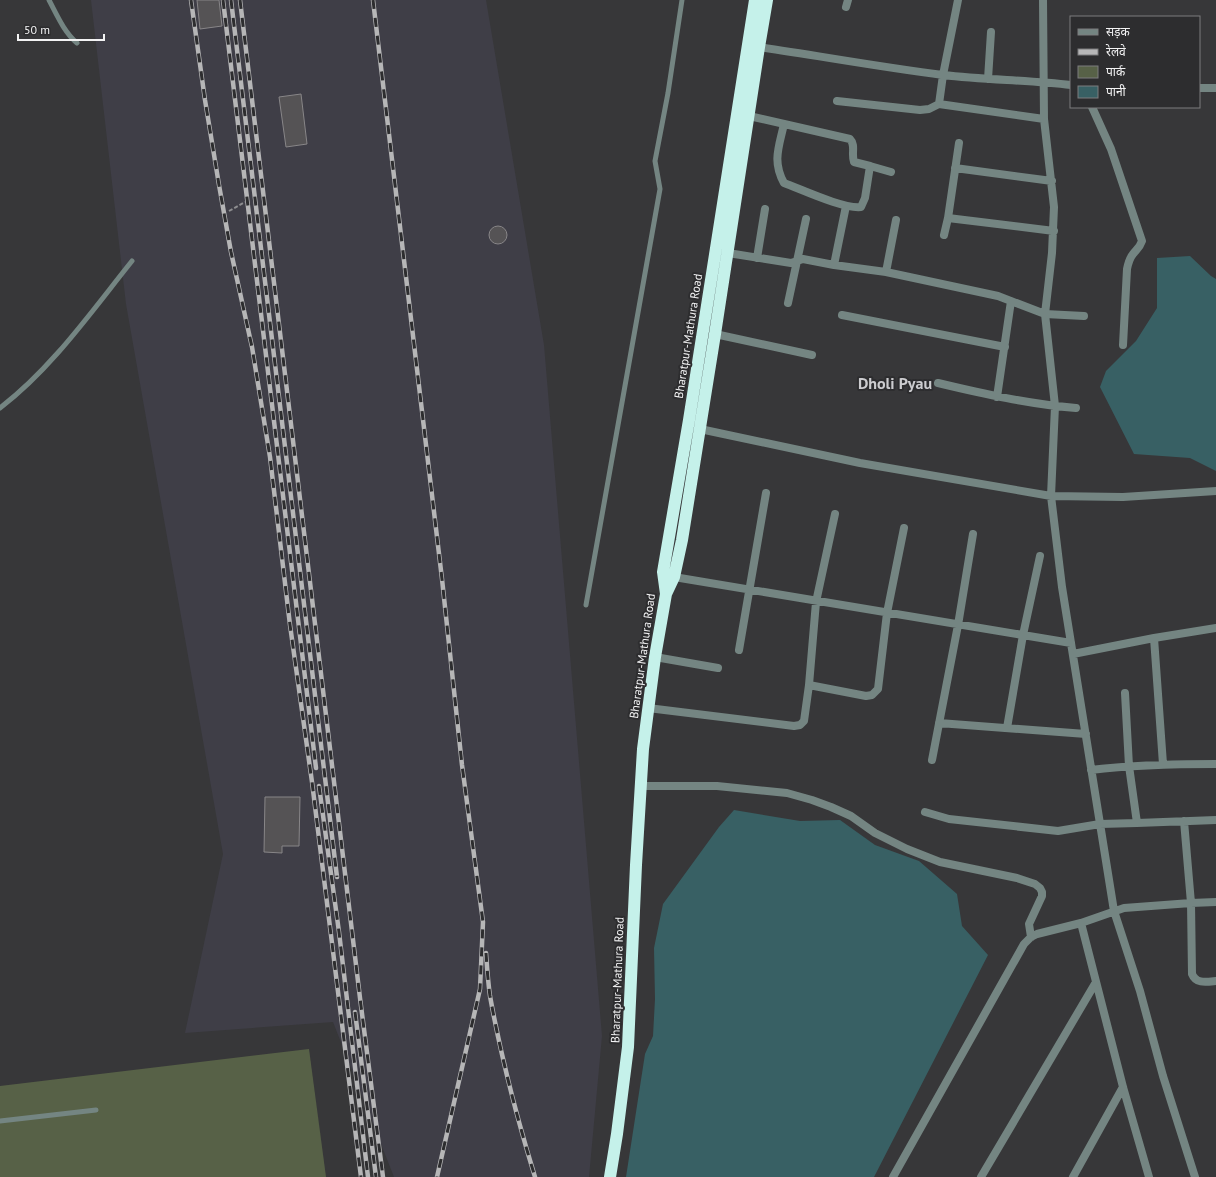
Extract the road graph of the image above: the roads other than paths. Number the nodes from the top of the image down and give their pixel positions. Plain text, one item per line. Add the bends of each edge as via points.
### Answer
1 (49, 0) edge
2 (682, 0) edge
3 (755, 0) edge
4 (767, 0) edge
5 (958, 0) edge
6 (1035, 0) edge
7 (1043, 0) edge
8 (990, 32) dead end
9 (77, 43) dead end
10 (759, 47) junction
11 (943, 75) junction
12 (988, 79) junction
13 (1044, 82) junction
14 (1070, 85) edge
15 (1200, 88) edge
16 (1216, 88) edge
17 (837, 101) dead end
18 (939, 104) junction
19 (1092, 108) edge
20 (749, 116) junction
21 (1044, 119) junction
22 (784, 124) junction
23 (959, 143) dead end
24 (738, 146) junction
25 (870, 166) junction
26 (955, 168) junction
27 (891, 172) dead end
28 (1052, 181) junction
29 (846, 206) junction
30 (765, 209) dead end
31 (948, 218) junction
32 (806, 219) dead end
33 (896, 220) dead end
34 (1054, 231) junction
35 (944, 235) dead end
36 (728, 253) junction
37 (757, 258) junction
38 (798, 260) junction
39 (132, 261) dead end
40 (834, 265) junction
41 (886, 272) junction
42 (1012, 301) junction
43 (788, 303) dead end
44 (1045, 314) junction
45 (842, 315) dead end
46 (1084, 316) dead end
47 (715, 334) junction
48 (1123, 345) dead end
49 (1005, 347) junction
50 (812, 355) dead end
51 (938, 383) dead end
52 (997, 397) junction
53 (1054, 406) junction
54 (0, 408) edge
55 (1076, 408) dead end
56 (700, 429) junction
57 (1216, 491) edge
58 (766, 493) dead end
59 (1051, 496) junction
60 (835, 514) dead end
61 (904, 528) dead end
62 (973, 534) dead end
63 (1040, 556) dead end
64 (674, 577) junction
65 (750, 591) junction
66 (666, 594) junction
67 (816, 602) junction
68 (586, 605) dead end
69 (887, 613) junction
70 (958, 625) junction
71 (1216, 628) edge
72 (1023, 635) junction
73 (1154, 638) junction
74 (1071, 643) junction
75 (739, 650) dead end
76 (1073, 654) junction
77 (655, 657) junction
78 (718, 668) dead end
79 (809, 685) junction
80 (1125, 693) dead end
81 (648, 708) junction
82 (939, 723) junction
83 (1007, 728) junction
84 (1086, 734) junction
85 (932, 760) dead end
86 (1163, 764) junction
87 (1216, 764) edge
88 (1129, 766) junction
89 (1091, 770) junction
90 (640, 786) junction
91 (924, 812) dead end
92 (1216, 820) edge
93 (1184, 821) junction
94 (1137, 823) junction
95 (1100, 824) junction
96 (1216, 902) edge
97 (1190, 903) junction
98 (1114, 911) junction
99 (1081, 923) junction
100 (1031, 937) junction
101 (1216, 981) edge
102 (1096, 982) junction
103 (1123, 1088) junction
104 (96, 1110) dead end
105 (0, 1121) edge
106 (610, 1177) edge
107 (893, 1177) edge
108 (982, 1177) edge
109 (1073, 1177) edge
110 (1149, 1177) edge
111 (1195, 1177) edge

1 - 9 lane via 68,33
2 - 68 lane via 655,161 660,189
3 - 24 highway, Bharatpur-Mathura Road
4 - 10 highway, Bharatpur-Mathura Road
5 - 11 street
6 - 7 street
7 - 13 street
8 - 12 street
10 - 11 street
10 - 20 highway, Bharatpur-Mathura Road
11 - 12 street
11 - 18 street
12 - 13 street
13 - 14 street
13 - 21 street
15 - 16 street
17 - 18 street via 920,110 930,109
18 - 21 street
19 - 48 street via 1110,149 1142,241 1128,261
20 - 22 street
20 - 24 highway, Bharatpur-Mathura Road
21 - 28 street
22 - 25 street via 850,139 854,144 854,162
22 - 29 street via 776,158 779,174 784,182
23 - 26 street
24 - 36 highway, Bharatpur-Mathura Road
24 - 66 highway, Bharatpur-Mathura Road via 663,572
25 - 27 street
25 - 29 street via 864,204 861,207
26 - 28 street
26 - 31 street
28 - 34 street
29 - 40 street
30 - 37 street
31 - 34 street
31 - 35 street
32 - 38 street
33 - 41 street
34 - 44 street
36 - 37 street
36 - 47 highway, Bharatpur-Mathura Road
37 - 38 street via 791,263
38 - 40 street
38 - 43 street
39 - 54 lane via 63,348
40 - 41 street
41 - 42 street
42 - 44 street
42 - 49 street
44 - 46 street
44 - 53 street
45 - 49 street
47 - 50 street
47 - 56 highway, Bharatpur-Mathura Road
49 - 52 street
51 - 52 street
52 - 53 street
53 - 55 street
53 - 59 street
56 - 59 street via 860,463
56 - 64 highway, Bharatpur-Mathura Road
57 - 59 street via 1123,497
58 - 65 street
59 - 74 street
60 - 67 street
61 - 69 street
62 - 70 street
63 - 72 street
64 - 65 street
64 - 66 highway, Bharatpur-Mathura Road
65 - 67 street
65 - 75 street
66 - 77 highway, Bharatpur-Mathura Road
67 - 69 street
67 - 79 street
69 - 70 street
69 - 79 street via 878,689 872,696
70 - 72 street
70 - 82 street
71 - 73 street
72 - 74 street
72 - 83 street
73 - 76 street
73 - 86 street
74 - 76 street
76 - 84 street
77 - 78 street
77 - 81 highway, Bharatpur-Mathura Road
79 - 81 street via 804,721 794,726
80 - 88 street
81 - 90 highway, Bharatpur-Mathura Road
82 - 83 street
82 - 85 street
83 - 84 street
84 - 89 street
86 - 87 street
86 - 88 street
88 - 89 street
88 - 94 street
89 - 95 street
90 - 100 street via 717,786 787,794 812,800 851,816 875,833 928,858 1035,884 1040,888 1042,896 1029,924
90 - 106 highway, Bharatpur-Mathura Road via 628,1047
91 - 95 street via 949,819 1058,831
92 - 93 street
93 - 94 street
93 - 97 street
94 - 95 street
95 - 98 street
96 - 97 street
97 - 98 street via 1136,906
97 - 101 street via 1193,978 1201,982
98 - 99 street
98 - 111 street
99 - 100 street
99 - 102 street
100 - 107 street via 1024,944
102 - 103 street
102 - 108 street
103 - 109 street
103 - 110 street
104 - 105 lane

